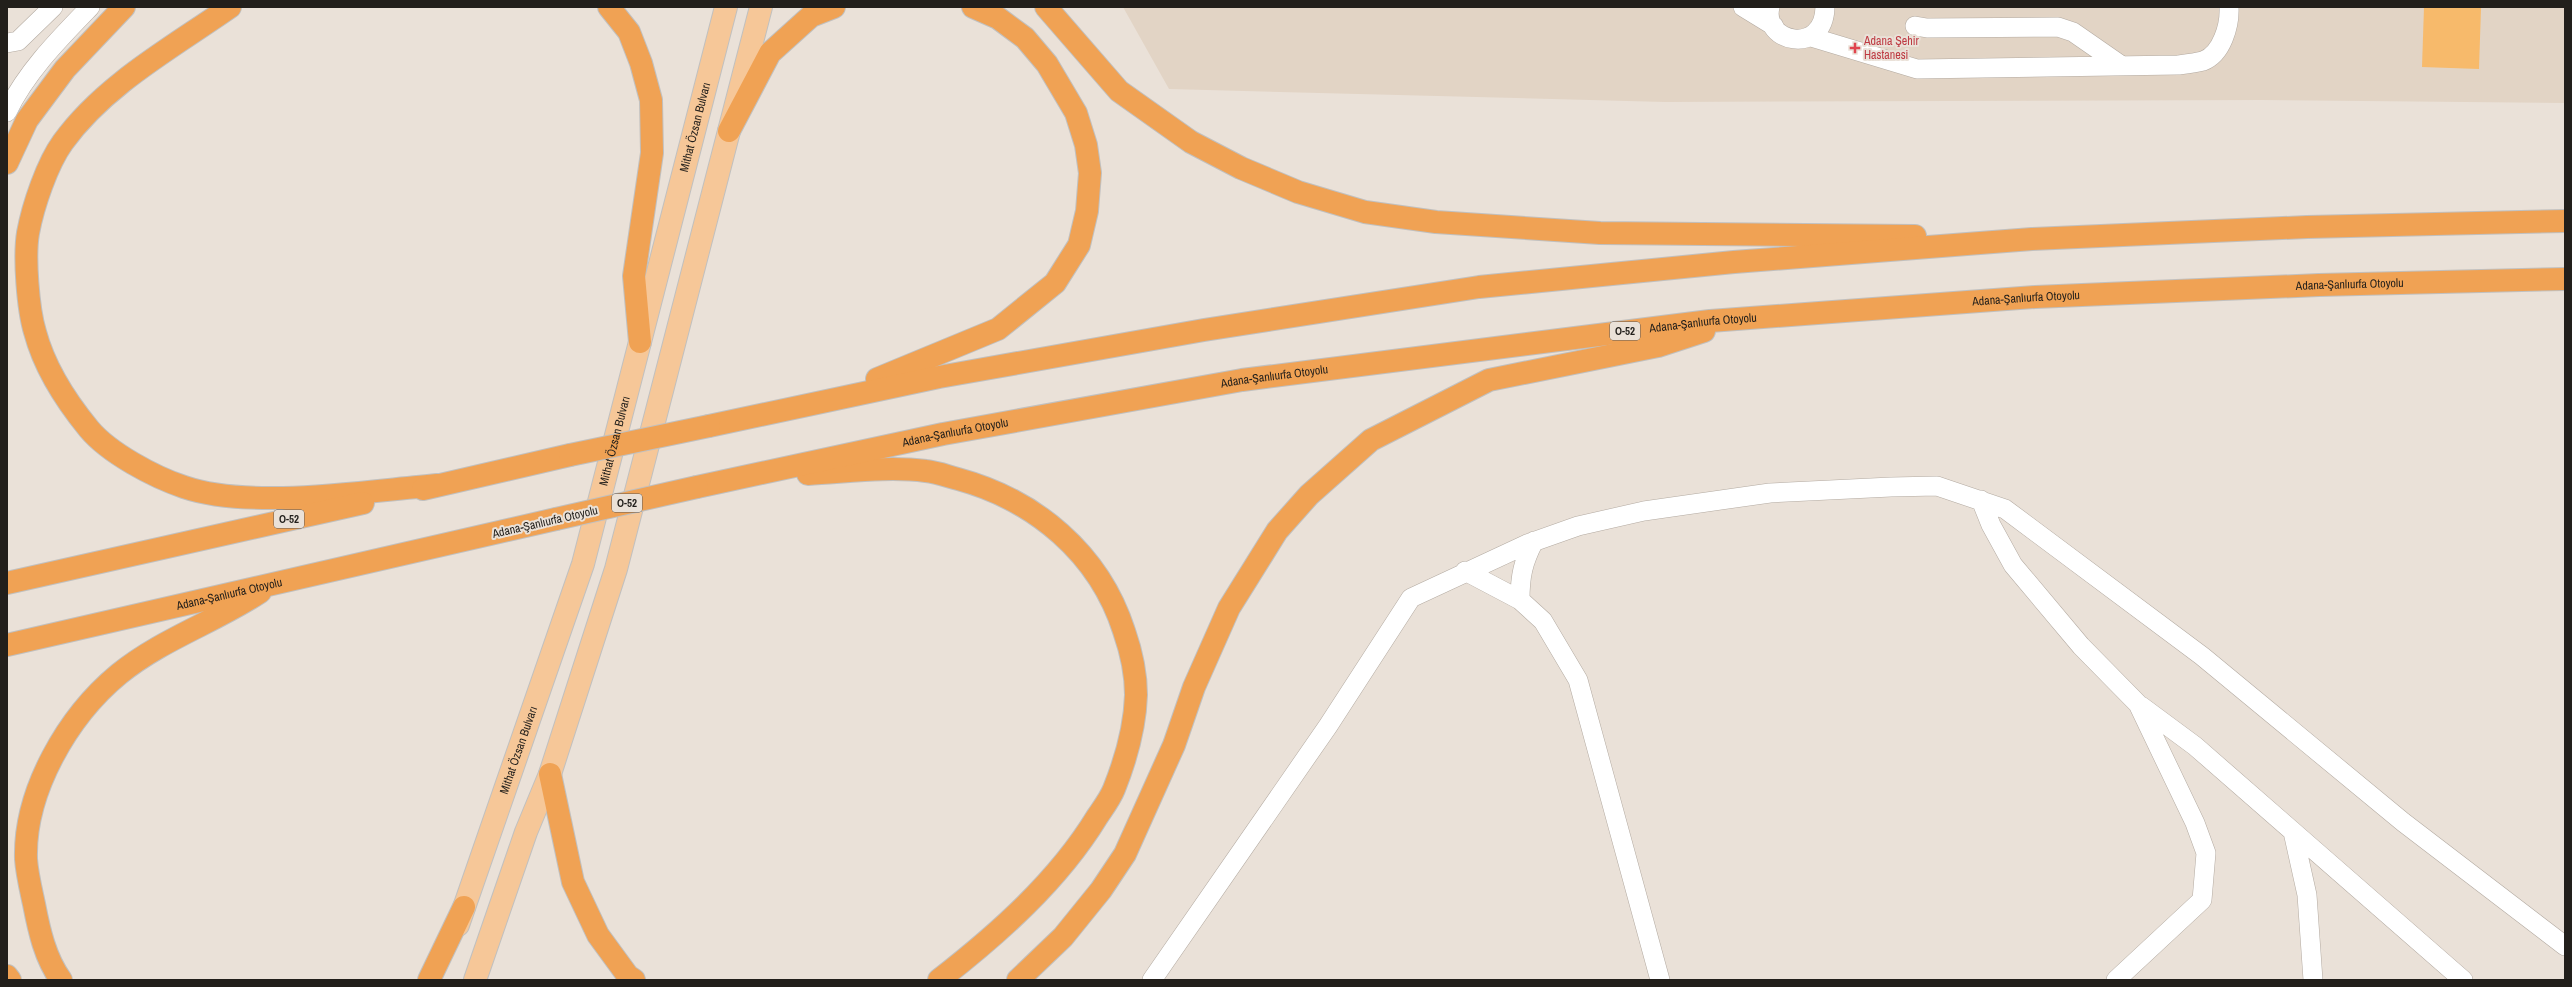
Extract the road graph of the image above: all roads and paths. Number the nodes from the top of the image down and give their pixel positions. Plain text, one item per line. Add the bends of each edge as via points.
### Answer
1 (53, 7) edge
2 (90, 7) edge
3 (124, 7) edge
4 (230, 7) edge
5 (609, 7) edge
6 (726, 7) edge
7 (761, 7) edge
8 (834, 7) edge
9 (973, 7) edge
10 (1046, 7) edge
11 (1743, 7) edge
12 (1770, 7) edge
13 (1825, 7) edge
14 (2230, 7) edge
15 (1774, 26) junction
16 (1915, 26) dead end
17 (1811, 37) junction
18 (7, 43) edge
19 (2122, 66) junction
20 (7, 112) edge
21 (729, 131) junction
22 (7, 163) edge
23 (2565, 221) edge
24 (2032, 239) junction
25 (2565, 279) edge
26 (1739, 319) junction
27 (640, 342) junction
28 (812, 404) junction
29 (731, 480) junction
30 (438, 485) junction
31 (1981, 500) junction
32 (1534, 541) junction
33 (1465, 571) junction
34 (7, 583) edge
35 (272, 584) junction
36 (1520, 600) junction
37 (7, 645) edge
38 (2138, 704) junction
39 (550, 774) junction
40 (2294, 832) junction
41 (464, 907) junction
42 (2565, 946) edge
43 (7, 976) edge
44 (10, 980) edge
45 (61, 980) edge
46 (429, 980) edge
47 (438, 980) edge
48 (475, 980) edge
49 (634, 980) edge
50 (940, 980) edge
51 (1018, 980) edge
52 (1152, 980) edge
53 (1660, 980) edge
54 (2116, 980) edge
55 (2313, 980) edge
56 (2463, 980) edge

1 - 18 street via 18,42
2 - 20 street via 28,79
3 - 22 highway via 65,69 27,120
4 - 30 highway via 117,87 84,117 62,143 44,180 28,234 28,278 34,331 52,376 90,430 127,460 184,487 238,498
5 - 27 highway via 629,32 651,100 652,152 634,276
6 - 27 main road, Mithat Özsan Bulvarı
7 - 21 main road
8 - 21 highway via 811,16 770,53
9 - 28 highway via 998,18 1025,38 1047,64 1076,113 1086,145 1090,172 1087,211 1079,245 1056,283 998,329
10 - 24 highway via 1119,91 1191,142 1241,168 1284,186 1365,212 1436,222 1600,233 1829,234
11 - 15 street
12 - 15 street
13 - 17 street via 1825,19 1820,30
14 - 19 street via 2228,23 2220,45 2204,60 2178,65
15 - 17 street via 1788,38 1799,40
16 - 19 street via 2058,27 2073,32
17 - 19 street via 1917,69
21 - 39 main road via 616,570
23 - 24 highway, O-52 via 2307,227
24 - 28 highway, O-52 via 1734,262 1479,287 1204,330 946,375
25 - 26 highway, Adana-Şanlıurfa Otoyolu / O-52 via 2319,284 2035,297
26 - 29 highway, Adana-Şanlıurfa Otoyolu / O-52 via 1483,348 1242,380 943,434
26 - 51 highway via 1658,346 1489,380 1371,440 1309,495 1277,531 1229,608 1194,687 1174,745 1125,854 1101,890 1063,937
27 - 41 main road, Mithat Özsan Bulvarı via 583,564
28 - 30 highway, O-52, bridge
29 - 35 highway, Adana-Şanlıurfa Otoyolu / O-52, bridge
29 - 50 highway via 883,469 927,471 986,487 1028,508 1068,538 1092,566 1118,613 1132,655 1136,694 1130,742 1113,791 1074,852 1021,909
30 - 34 highway, O-52
31 - 32 street via 1937,486 1770,493 1644,511 1578,526
31 - 38 street via 1991,525 2013,565 2081,646
31 - 42 street via 2004,509 2202,656 2403,822
32 - 33 street
32 - 36 street via 1520,576
33 - 36 street
33 - 52 street via 1411,598 1324,733
35 - 37 highway, Adana-Şanlıurfa Otoyolu / O-52
35 - 45 highway via 238,607 176,637 120,673 91,699 68,731 37,790 28,824 26,860 39,933 55,972
36 - 53 street via 1543,621 1578,680
38 - 40 street via 2195,746
38 - 54 street via 2195,823 2206,853 2202,900
39 - 48 main road via 526,832
39 - 49 highway via 573,882 598,936 628,976
40 - 55 street via 2307,895
40 - 56 street
41 - 46 highway
41 - 47 main road, Mithat Özsan Bulvarı
43 - 44 highway

